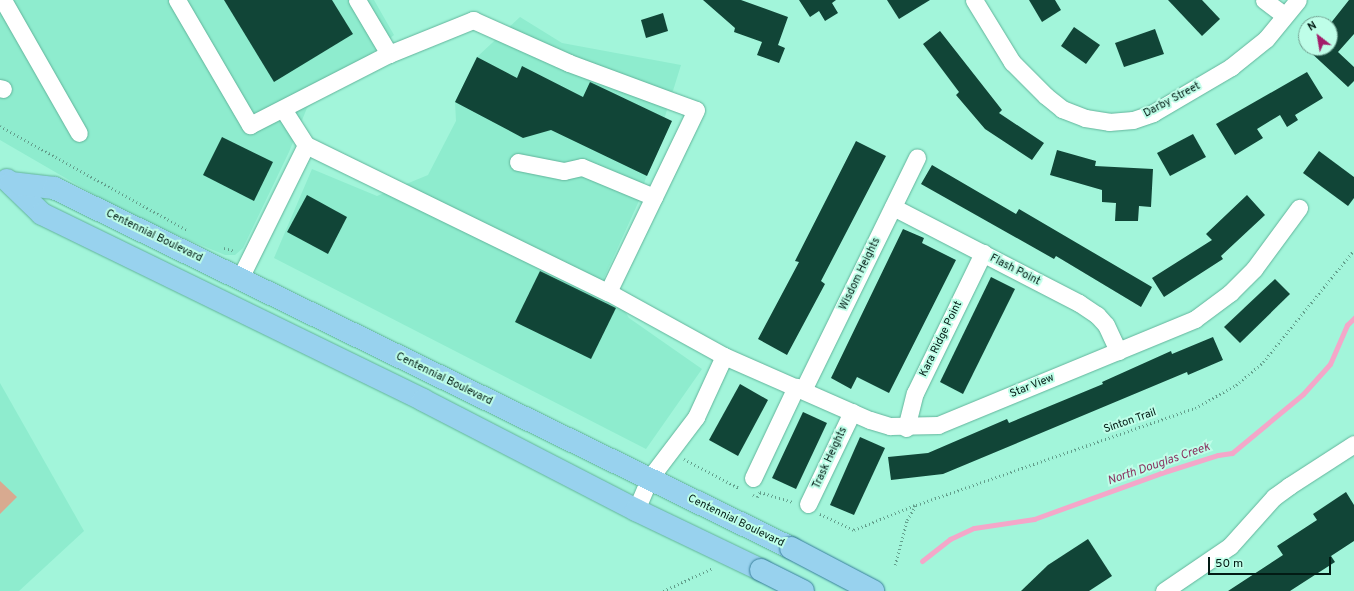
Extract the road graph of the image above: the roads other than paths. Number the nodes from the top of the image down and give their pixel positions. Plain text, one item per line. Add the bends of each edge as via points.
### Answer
1 (3, 0) edge
2 (177, 0) edge
3 (357, 0) edge
4 (974, 0) edge
5 (1264, 0) edge
6 (1298, 0) edge
7 (1285, 16) junction
8 (389, 54) junction
9 (283, 109) junction
10 (79, 133) dead end
11 (306, 145) junction
12 (917, 157) dead end
13 (518, 162) dead end
14 (6, 180) edge
15 (654, 197) junction
16 (893, 207) junction
17 (1298, 208) dead end
18 (983, 253) junction
19 (240, 278) junction
20 (608, 292) junction
21 (1118, 351) junction
22 (724, 356) junction
23 (799, 388) junction
24 (852, 412) junction
25 (906, 428) junction
26 (1354, 444) edge
27 (753, 478) dead end
28 (649, 479) junction
29 (808, 504) dead end
30 (636, 510) junction
31 (804, 591) edge
32 (873, 591) edge
33 (1164, 591) edge

1 - 10 street
2 - 9 street via 250,125
3 - 8 street
4 - 7 street, Darby Street via 1012,62 1046,96 1079,116 1109,122 1133,120 1153,114 1231,68 1266,39
5 - 7 street
6 - 7 street, Darby Street
8 - 9 street
8 - 15 street via 473,20 569,64 696,110
9 - 11 street
11 - 19 street
11 - 20 street, Star View
12 - 16 street, Wisdom Heights
13 - 15 street via 564,171 582,167
14 - 19 main road, Centennial Boulevard via 54,188
14 - 30 main road, Centennial Boulevard via 42,214 423,400
15 - 20 street
16 - 18 street, Flash Point
16 - 23 street, Wisdom Heights
17 - 21 street, Star View via 1254,269 1230,293 1195,319
18 - 21 street, Flash Point via 1097,315 1106,325
18 - 25 street, Kara Ridge Point via 915,393
19 - 28 main road, Centennial Boulevard
20 - 22 street, Star View
21 - 25 street, Star View via 938,424
22 - 23 street, Star View
22 - 28 street via 696,417
23 - 24 street, Star View
23 - 27 street, Wisdom Heights
24 - 25 street, Star View via 890,426
24 - 29 street, Trask Heights
26 - 33 street via 1274,497 1230,546
28 - 30 street
28 - 32 main road, Centennial Boulevard, bridge
30 - 31 main road, Centennial Boulevard, bridge

